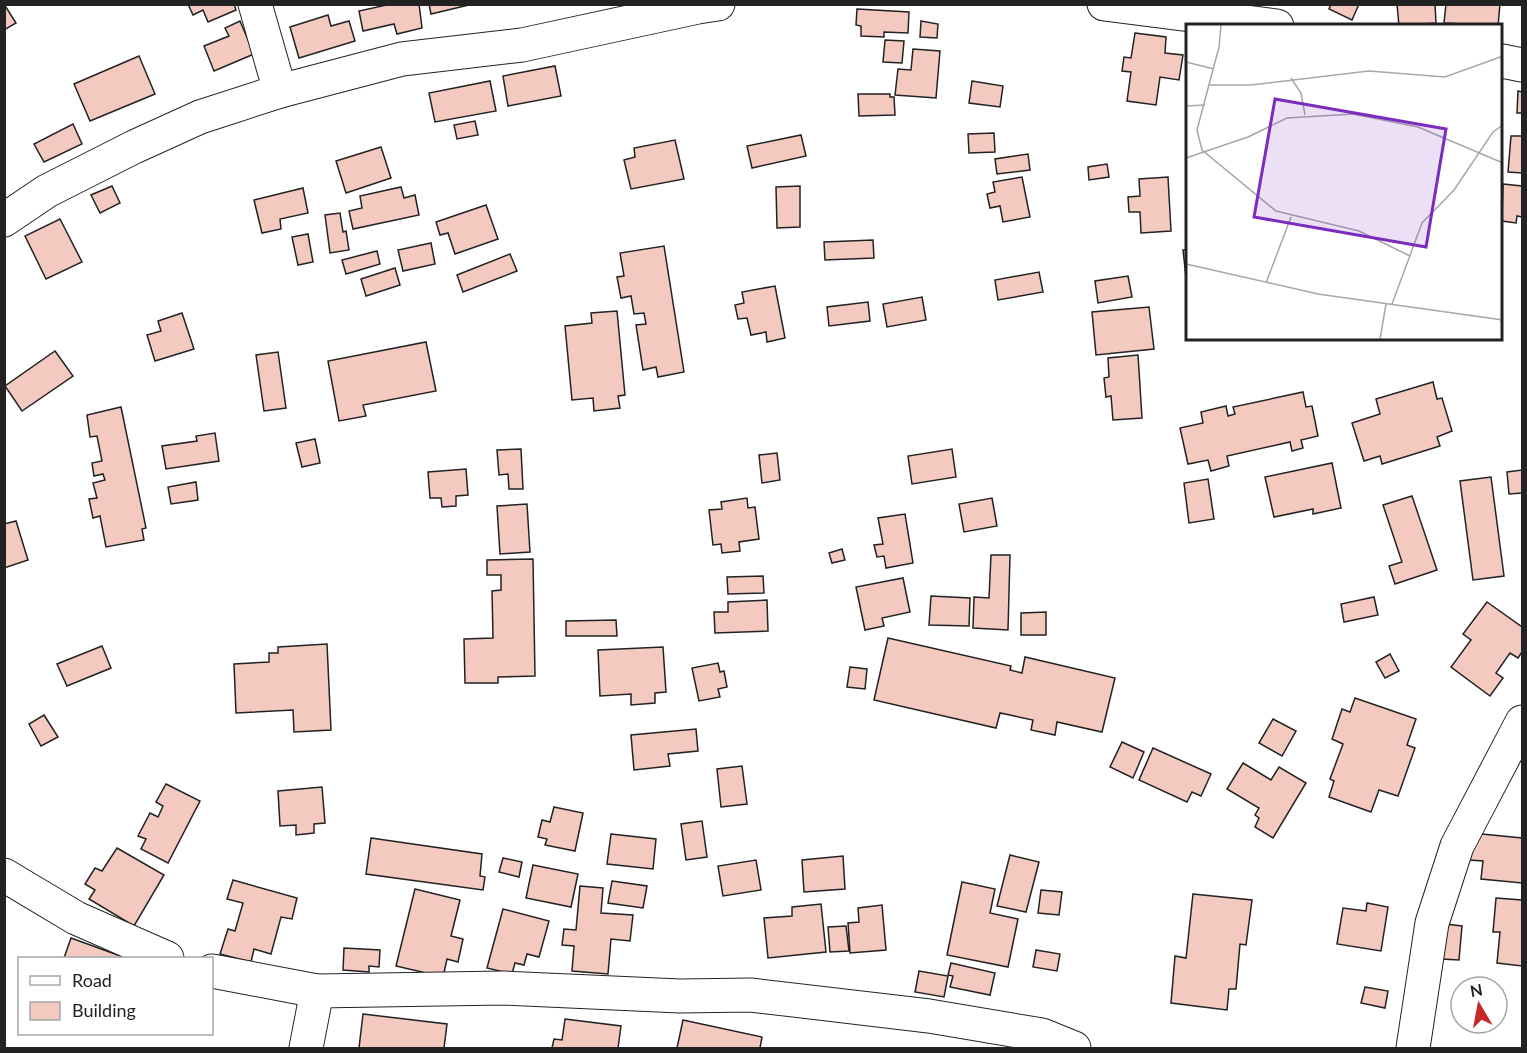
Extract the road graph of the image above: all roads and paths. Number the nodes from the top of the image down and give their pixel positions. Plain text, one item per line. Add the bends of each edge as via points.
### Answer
1 (255, 4) edge
2 (718, 4) edge
3 (1104, 4) edge
4 (1261, 24) edge
5 (1503, 61) edge
6 (1522, 64) edge
7 (280, 91) junction
8 (4, 220) edge
9 (1522, 722) edge
10 (4, 875) edge
11 (165, 957) edge
12 (213, 970) edge
13 (316, 991) junction
14 (306, 1048) edge
15 (1074, 1048) edge
16 (1413, 1048) edge

1 - 7 street
2 - 7 street via 522,45 402,59
3 - 4 street
5 - 6 street
7 - 8 street via 200,117 134,147 47,190
9 - 16 street via 1457,846 1432,923
10 - 11 street via 76,918
12 - 13 street
13 - 14 street
13 - 15 street via 503,988 680,996 751,995 929,1016 1042,1035

